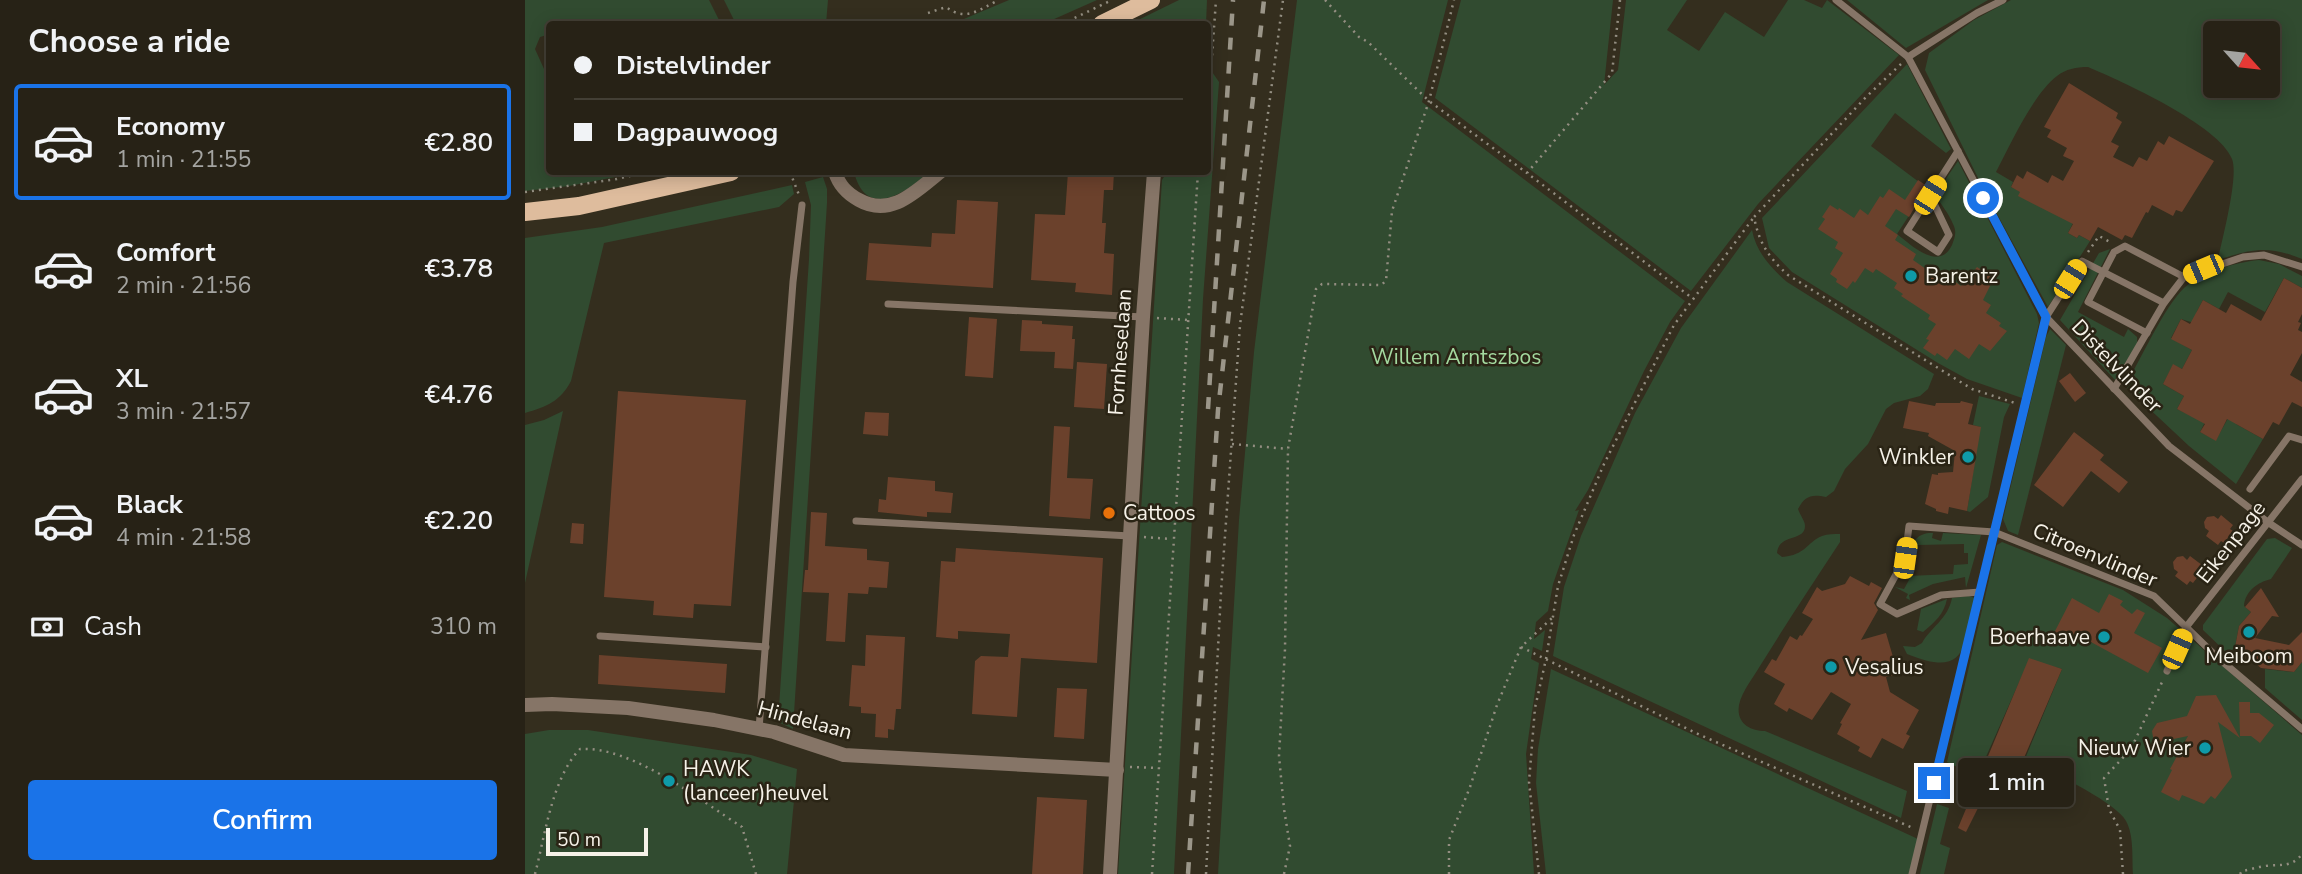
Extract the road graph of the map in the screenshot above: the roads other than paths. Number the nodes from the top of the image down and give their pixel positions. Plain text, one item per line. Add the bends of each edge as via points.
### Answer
1 (1151, 0) edge
2 (1836, 0) edge
3 (2003, 0) edge
4 (1108, 21) edge
5 (1908, 57) junction
6 (1958, 150) junction
7 (718, 175) edge
8 (836, 175) edge
9 (936, 175) edge
10 (1154, 175) edge
11 (1930, 195) junction
12 (802, 205) road end
13 (525, 212) edge
14 (2302, 267) edge
15 (2104, 272) junction
16 (2183, 277) junction
17 (2164, 303) junction
18 (888, 304) dead end
19 (1143, 317) junction
20 (2046, 317) junction
21 (2147, 333) junction
22 (2115, 388) junction
23 (2301, 442) edge
24 (2302, 479) edge
25 (2250, 489) dead end
26 (856, 521) dead end
27 (2269, 523) junction
28 (1994, 532) junction
29 (1130, 536) junction
30 (2302, 545) edge
31 (1980, 592) junction
32 (2187, 626) junction
33 (600, 636) dead end
34 (766, 647) junction
35 (2167, 671) road end
36 (525, 705) edge
37 (759, 729) junction
38 (2302, 729) edge
39 (1117, 770) junction
40 (1110, 874) edge
41 (1912, 874) edge

1 - 4 main road
2 - 5 lane, Distelvlinder
3 - 5 lane
5 - 6 lane, Distelvlinder
6 - 11 lane
6 - 20 lane, Distelvlinder
7 - 13 main road via 579,206
8 - 9 street via 848,193 878,207 901,201
10 - 19 street, Fornheselaan
11 - 11 lane via 1907,231 1938,251 1949,235
12 - 34 lane
14 - 16 lane via 2264,254
15 - 16 lane via 2114,252 2125,246
15 - 17 lane
15 - 20 lane via 2082,261
15 - 21 lane via 2088,303
16 - 17 lane
17 - 21 lane
18 - 19 lane
19 - 29 street, Fornheselaan
20 - 22 lane, Distelvlinder
20 - 28 lane
21 - 22 lane
22 - 27 lane, Distelvlinder via 2169,446
23 - 25 lane via 2289,436
24 - 27 lane, Eikenpage
26 - 29 lane
27 - 30 lane, Distelvlinder
27 - 32 lane, Eikenpage
28 - 31 lane
28 - 31 lane, Citroenvlinder via 1909,526 1905,558 1880,604 1897,614 1941,595
28 - 32 lane, Citroenvlinder via 2154,596
29 - 39 street, Fornheselaan
31 - 41 lane
32 - 35 lane, Eikenpage
32 - 38 lane, Citroenvlinder
33 - 34 lane
34 - 37 lane
36 - 37 street, Hindelaan via 628,708
37 - 39 street, Hindelaan via 844,755
39 - 40 street, Fornheselaan

